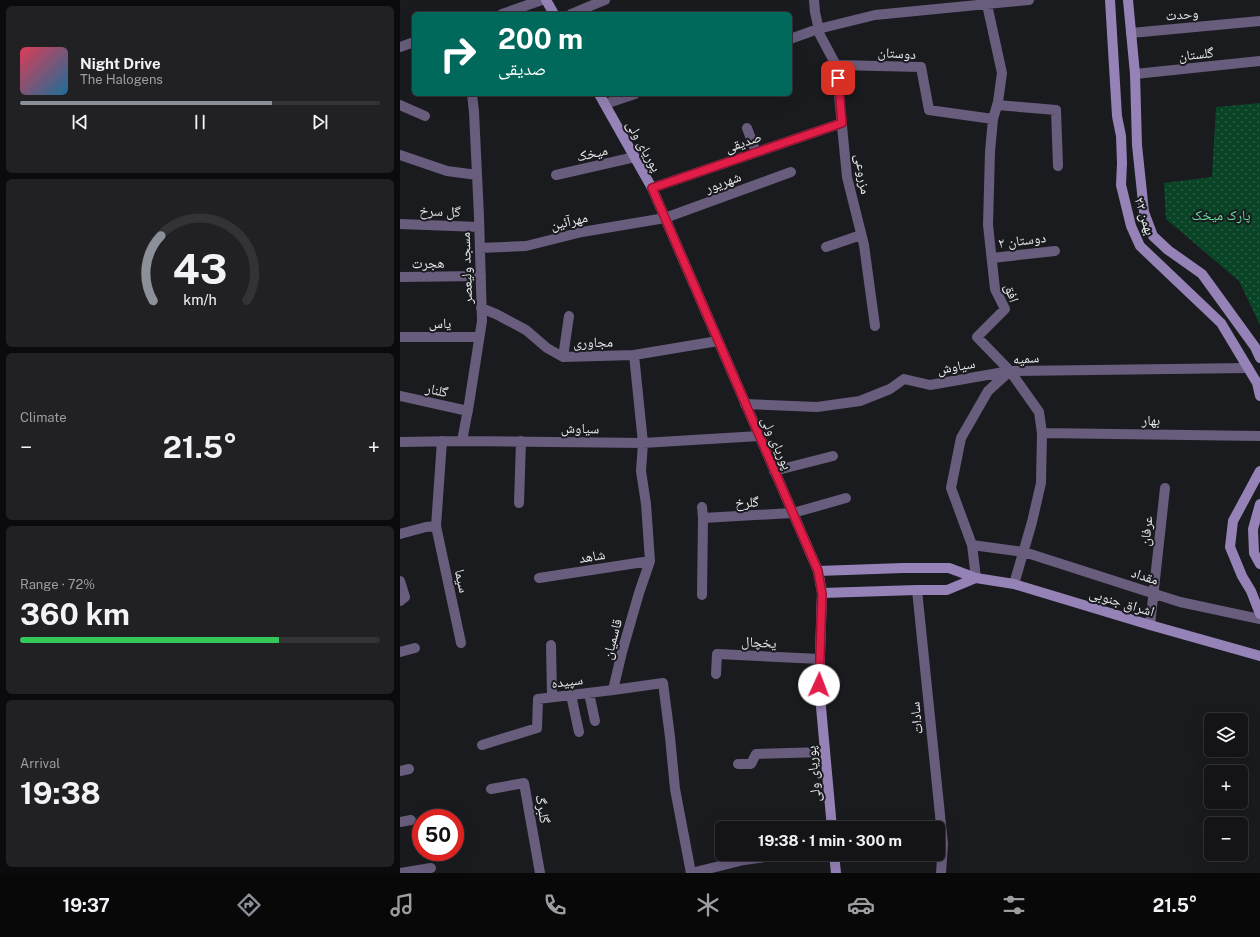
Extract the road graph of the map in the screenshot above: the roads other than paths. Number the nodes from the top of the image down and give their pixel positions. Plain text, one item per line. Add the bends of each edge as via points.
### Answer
1 (542, 0) edge
2 (546, 0) edge
3 (605, 0) edge
4 (814, 0) edge
5 (1029, 0) edge
6 (1110, 0) edge
7 (1128, 0) edge
8 (986, 2) edge
9 (508, 12) edge
10 (553, 12) edge
11 (576, 12) edge
12 (1260, 21) edge
13 (818, 28) junction
14 (1131, 33) junction
15 (792, 38) edge
16 (412, 43) edge
17 (400, 47) edge
18 (1260, 61) edge
19 (836, 65) junction
20 (1135, 74) junction
21 (472, 96) edge
22 (600, 96) edge
23 (629, 96) edge
24 (605, 104) junction
25 (400, 105) edge
26 (997, 105) junction
27 (425, 116) dead end
28 (992, 119) junction
29 (842, 123) junction
30 (747, 128) dead end
31 (756, 152) junction
32 (400, 155) edge
33 (635, 157) junction
34 (1058, 166) dead end
35 (791, 172) dead end
36 (477, 175) junction
37 (556, 175) dead end
38 (652, 188) junction
39 (665, 218) junction
40 (400, 224) edge
41 (479, 227) junction
42 (861, 235) junction
43 (826, 247) dead end
44 (480, 248) junction
45 (1055, 250) dead end
46 (992, 258) junction
47 (481, 276) junction
48 (400, 277) edge
49 (481, 308) junction
50 (569, 316) dead end
51 (875, 326) dead end
52 (400, 337) edge
53 (480, 337) junction
54 (718, 341) junction
55 (634, 355) junction
56 (563, 357) junction
57 (1260, 358) edge
58 (1248, 368) junction
59 (1010, 371) junction
60 (400, 396) edge
61 (1260, 396) edge
62 (745, 404) junction
63 (468, 411) junction
64 (1042, 432) junction
65 (759, 436) junction
66 (1260, 436) edge
67 (462, 440) junction
68 (442, 441) junction
69 (521, 441) junction
70 (400, 442) edge
71 (644, 443) junction
72 (833, 456) dead end
73 (774, 471) junction
74 (1260, 471) edge
75 (1165, 488) dead end
76 (846, 498) dead end
77 (519, 503) dead end
78 (702, 507) dead end
79 (1259, 509) edge
80 (793, 513) junction
81 (703, 518) junction
82 (436, 526) junction
83 (400, 534) edge
84 (972, 545) junction
85 (1024, 552) junction
86 (650, 561) junction
87 (1260, 564) edge
88 (818, 571) junction
89 (539, 578) dead end
90 (976, 578) junction
91 (400, 581) edge
92 (1014, 584) junction
93 (917, 590) junction
94 (822, 594) junction
95 (1154, 594) junction
96 (702, 595) dead end
97 (400, 601) edge
98 (1260, 614) edge
99 (1260, 619) edge
100 (1150, 625) junction
101 (461, 642) dead end
102 (551, 645) dead end
103 (415, 648) dead end
104 (400, 652) edge
105 (1260, 656) edge
106 (820, 659) junction
107 (716, 674) dead end
108 (613, 690) junction
109 (589, 693) junction
110 (571, 695) junction
111 (552, 697) junction
112 (595, 721) dead end
113 (579, 732) dead end
114 (482, 745) dead end
115 (825, 752) junction
116 (738, 764) dead end
117 (491, 789) dead end
118 (411, 820) dead end
119 (831, 821) edge
120 (938, 821) edge
121 (400, 822) edge
122 (740, 861) edge
123 (835, 861) edge
124 (941, 861) edge
125 (431, 868) dead end
126 (400, 873) edge
127 (540, 873) edge
128 (691, 873) edge
129 (836, 873) edge
130 (941, 873) edge

1 - 9 street
2 - 10 main road
3 - 11 street
4 - 13 street, مزروعی
5 - 8 street
6 - 58 main road, ۲۲ بهمن via 1122,163 1121,185 1131,226 1140,246 1221,323
7 - 14 main road, ۲۲ بهمن
8 - 13 street via 875,15
8 - 26 street, افق via 1002,73
12 - 14 street, وحدت
13 - 15 street
13 - 19 street, مزروعی
14 - 20 main road, ۲۲ بهمن
16 - 17 street
18 - 20 street, گلستان
19 - 28 street, دوستان via 921,67 929,110
19 - 29 street, مزروعی
20 - 57 main road, ۲۲ بهمن via 1137,145 1144,212 1153,236 1202,274 1255,347
21 - 36 street, مسجد ولیعصر
22 - 24 main road, پوریای ولی
23 - 24 street
24 - 33 main road, پوریای ولی
25 - 27 street
26 - 28 street, افق
26 - 34 street via 1056,110
28 - 46 street, افق via 988,225
29 - 31 street, صدیقی
29 - 42 street, مزروعی via 848,177
30 - 31 street
31 - 38 street, صدیقی
32 - 36 street via 447,171
33 - 37 street, میخک
33 - 38 main road, پوریای ولی
35 - 39 street, شهریور
36 - 41 street, مسجد ولیعصر
38 - 39 main road, پوریای ولی
39 - 44 street, مهرآئین via 582,232 526,246
39 - 54 main road, پوریای ولی
40 - 41 street, گل سرخ
41 - 44 street, مسجد ولیعصر
42 - 43 street
42 - 51 street, مزروعی
44 - 47 street, مسجد ولیعصر
45 - 46 street, دوستان ۲
46 - 59 street, افق via 995,289 1005,309 977,337
47 - 48 street, هجرت
47 - 49 street, مسجد ولیعصر
49 - 53 street, مسجد ولیعصر
49 - 56 street, مجاوری via 526,330 547,348
50 - 56 street
52 - 53 street, یاس
53 - 63 street, مسجد ولیعصر
54 - 55 street, مجاوری
54 - 62 main road, پوریای ولی
55 - 56 street, مجاوری
55 - 71 street, قاسمیان
58 - 59 street, سمیه
58 - 61 main road, ۲۲ بهمن via 1257,383
59 - 62 street, سیاوش via 930,385 904,378 890,389 860,401 818,406
59 - 64 street, افق via 1039,412
59 - 84 street, سمیه via 988,391 961,438 951,488
60 - 63 street, گلنار
62 - 65 main road, پوریای ولی
63 - 67 street, مسجد ولیعصر
64 - 66 street, بهار
64 - 85 street, افق via 1041,483
65 - 71 street, سیاوش
65 - 73 main road, پوریای ولی
67 - 68 street, سیاوش
67 - 69 street, سیاوش
68 - 70 street, سیاوش
68 - 82 street, سیما
69 - 71 street, سیاوش
69 - 77 street
71 - 86 street, قاسمیان via 641,471
72 - 73 street
73 - 80 main road, پوریای ولی
74 - 98 main road via 1233,522 1230,547
75 - 95 street, عرفان
76 - 80 street, گلرخ
78 - 81 street
79 - 87 main road via 1253,529 1254,554
80 - 81 street, گلرخ
80 - 88 main road, پوریای ولی
81 - 96 street
82 - 83 street
82 - 101 street, سیما
84 - 85 street, مقداد
84 - 90 street, سمیه
85 - 92 street, افق
85 - 95 street, مقداد
86 - 89 street, شاهد
86 - 108 street, قاسمیان
88 - 90 main road, اشراق جنوبی via 949,568
88 - 94 main road, پوریای ولی
90 - 92 main road, اشراق جنوبی
90 - 93 main road via 946,590
91 - 97 street via 405,597
92 - 100 main road, اشراق جنوبی
93 - 94 main road
93 - 120 street, سادات
94 - 106 main road, پوریای ولی
95 - 99 street, مقداد
95 - 100 street, عرفان
100 - 105 main road, اشراق جنوبی
102 - 111 street
103 - 104 street
106 - 107 street, یخچال via 717,654
106 - 115 main road, پوریای ولی via 819,685
108 - 109 street, سپیده
108 - 128 street via 663,683 675,789
109 - 110 street, سپیده
109 - 112 street
110 - 111 street, سپیده
110 - 113 street
111 - 114 street, سپیده via 538,699 537,728
115 - 116 street via 756,754 750,764
115 - 119 main road, پوریای ولی
117 - 127 street, گلبرگ via 524,783
118 - 121 street
122 - 128 street
123 - 129 main road
124 - 130 street, سادات
125 - 126 street

